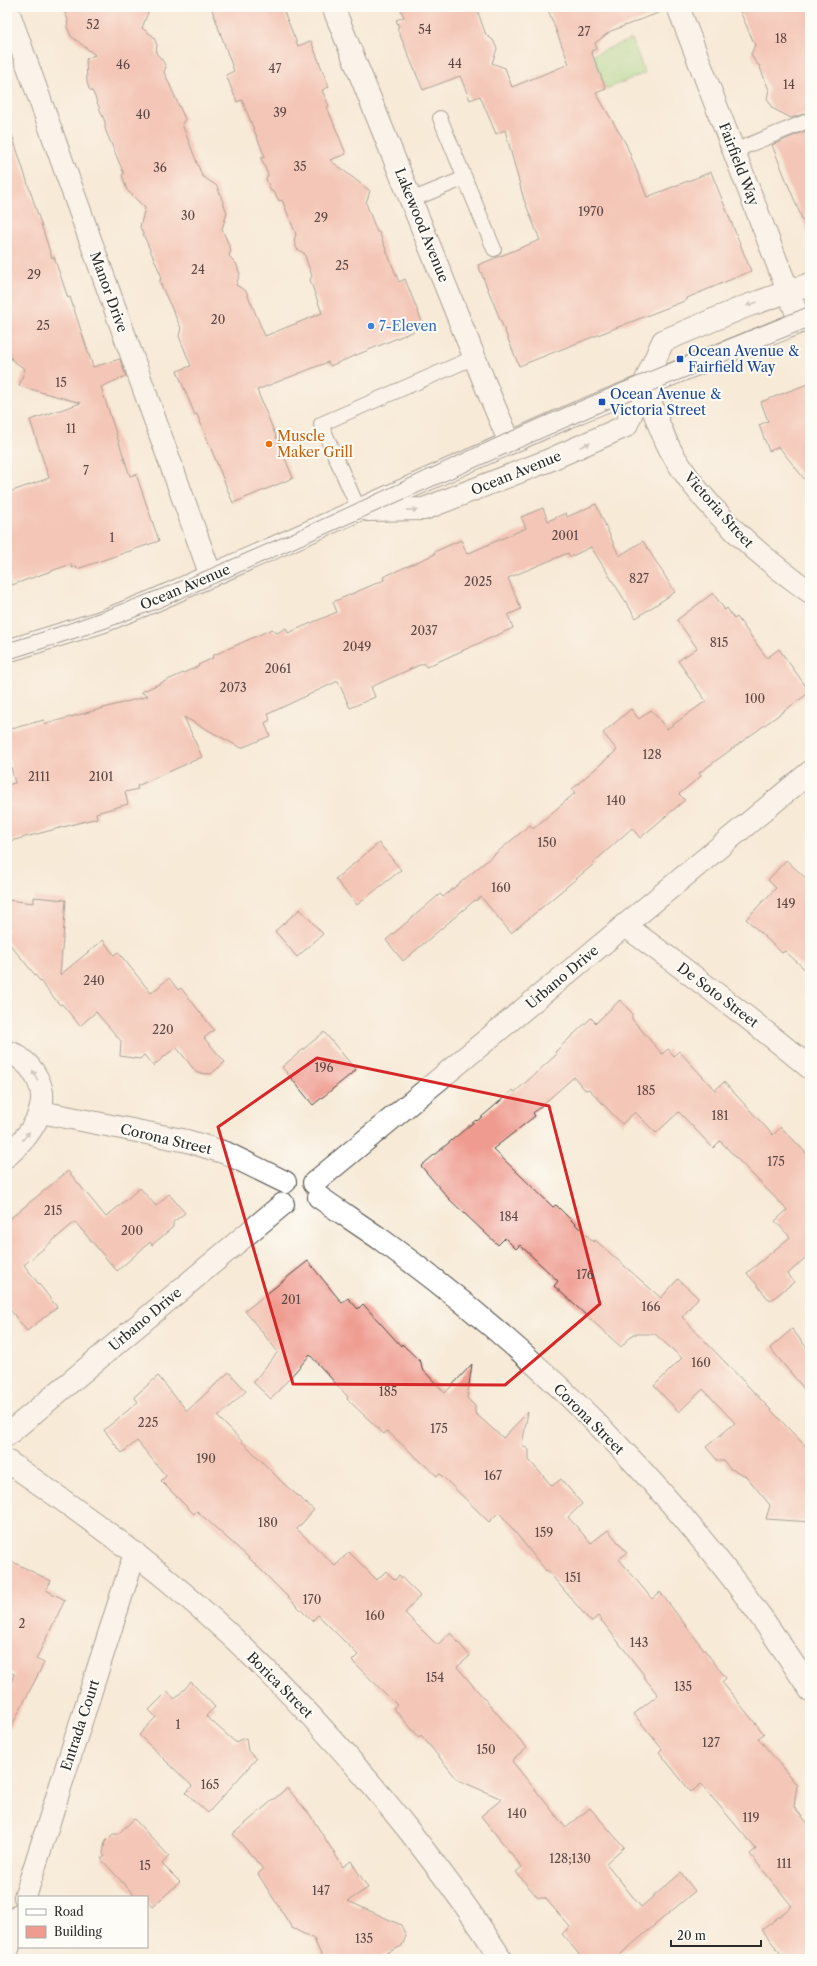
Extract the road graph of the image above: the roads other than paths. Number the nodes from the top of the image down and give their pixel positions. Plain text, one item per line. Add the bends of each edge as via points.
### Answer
1 (332, 7) edge
2 (678, 7) edge
3 (7, 8) edge
4 (440, 118) dead end
5 (810, 120) edge
6 (734, 151) junction
7 (465, 178) junction
8 (412, 200) junction
9 (494, 248) dead end
10 (810, 284) edge
11 (789, 292) junction
12 (805, 320) edge
13 (475, 357) junction
14 (644, 385) junction
15 (510, 443) junction
16 (359, 510) junction
17 (211, 576) junction
18 (810, 592) edge
19 (7, 651) edge
20 (810, 772) edge
21 (624, 925) junction
22 (7, 1052) edge
23 (810, 1068) edge
24 (41, 1112) junction
25 (7, 1156) edge
26 (284, 1182) junction
27 (317, 1190) junction
28 (284, 1204) junction
29 (7, 1435) edge
30 (7, 1462) edge
31 (135, 1553) junction
32 (810, 1690) edge
33 (25, 1896) edge
34 (18, 1918) edge
35 (7, 1952) edge
36 (501, 1959) edge

1 - 8 street, Lakewood Avenue
2 - 6 street, Fairfield Way
3 - 17 street, Manor Drive
4 - 7 lane
5 - 6 lane
6 - 11 street, Fairfield Way
7 - 8 lane
7 - 9 lane
8 - 13 street, Lakewood Avenue
10 - 11 street, Ocean Avenue
11 - 12 street, Fairfield Way
11 -> 14 street, Ocean Avenue via 744,307 663,341
12 - 14 street, Ocean Avenue
13 - 15 street, Lakewood Avenue
13 - 16 lane via 321,424
14 - 15 street, Ocean Avenue
16 -> 14 street, Ocean Avenue via 424,509 547,461 626,426
14 - 18 street, Victoria Street via 674,457 694,485 745,542
15 - 16 street, Ocean Avenue
16 - 17 street, Ocean Avenue
17 - 19 street, Ocean Avenue via 101,622
20 - 21 street, Urbano Drive
21 - 23 street, De Soto Street via 701,981
21 - 27 street, Urbano Drive
24 -> 22 street via 42,1088 32,1068 14,1053
25 -> 24 street via 29,1134
24 - 26 street, Corona Street via 187,1141 226,1153
26 - 27 street via 305,1181
26 - 28 street via 273,1193 276,1200
27 - 28 street via 298,1204
27 - 32 street, Corona Street via 451,1294 582,1409 697,1534 750,1602
28 - 29 street, Urbano Drive
30 - 31 street, Borica Street
31 - 33 street, Entrada Court
31 - 36 street, Borica Street via 267,1669 324,1729 435,1864
34 - 35 street

